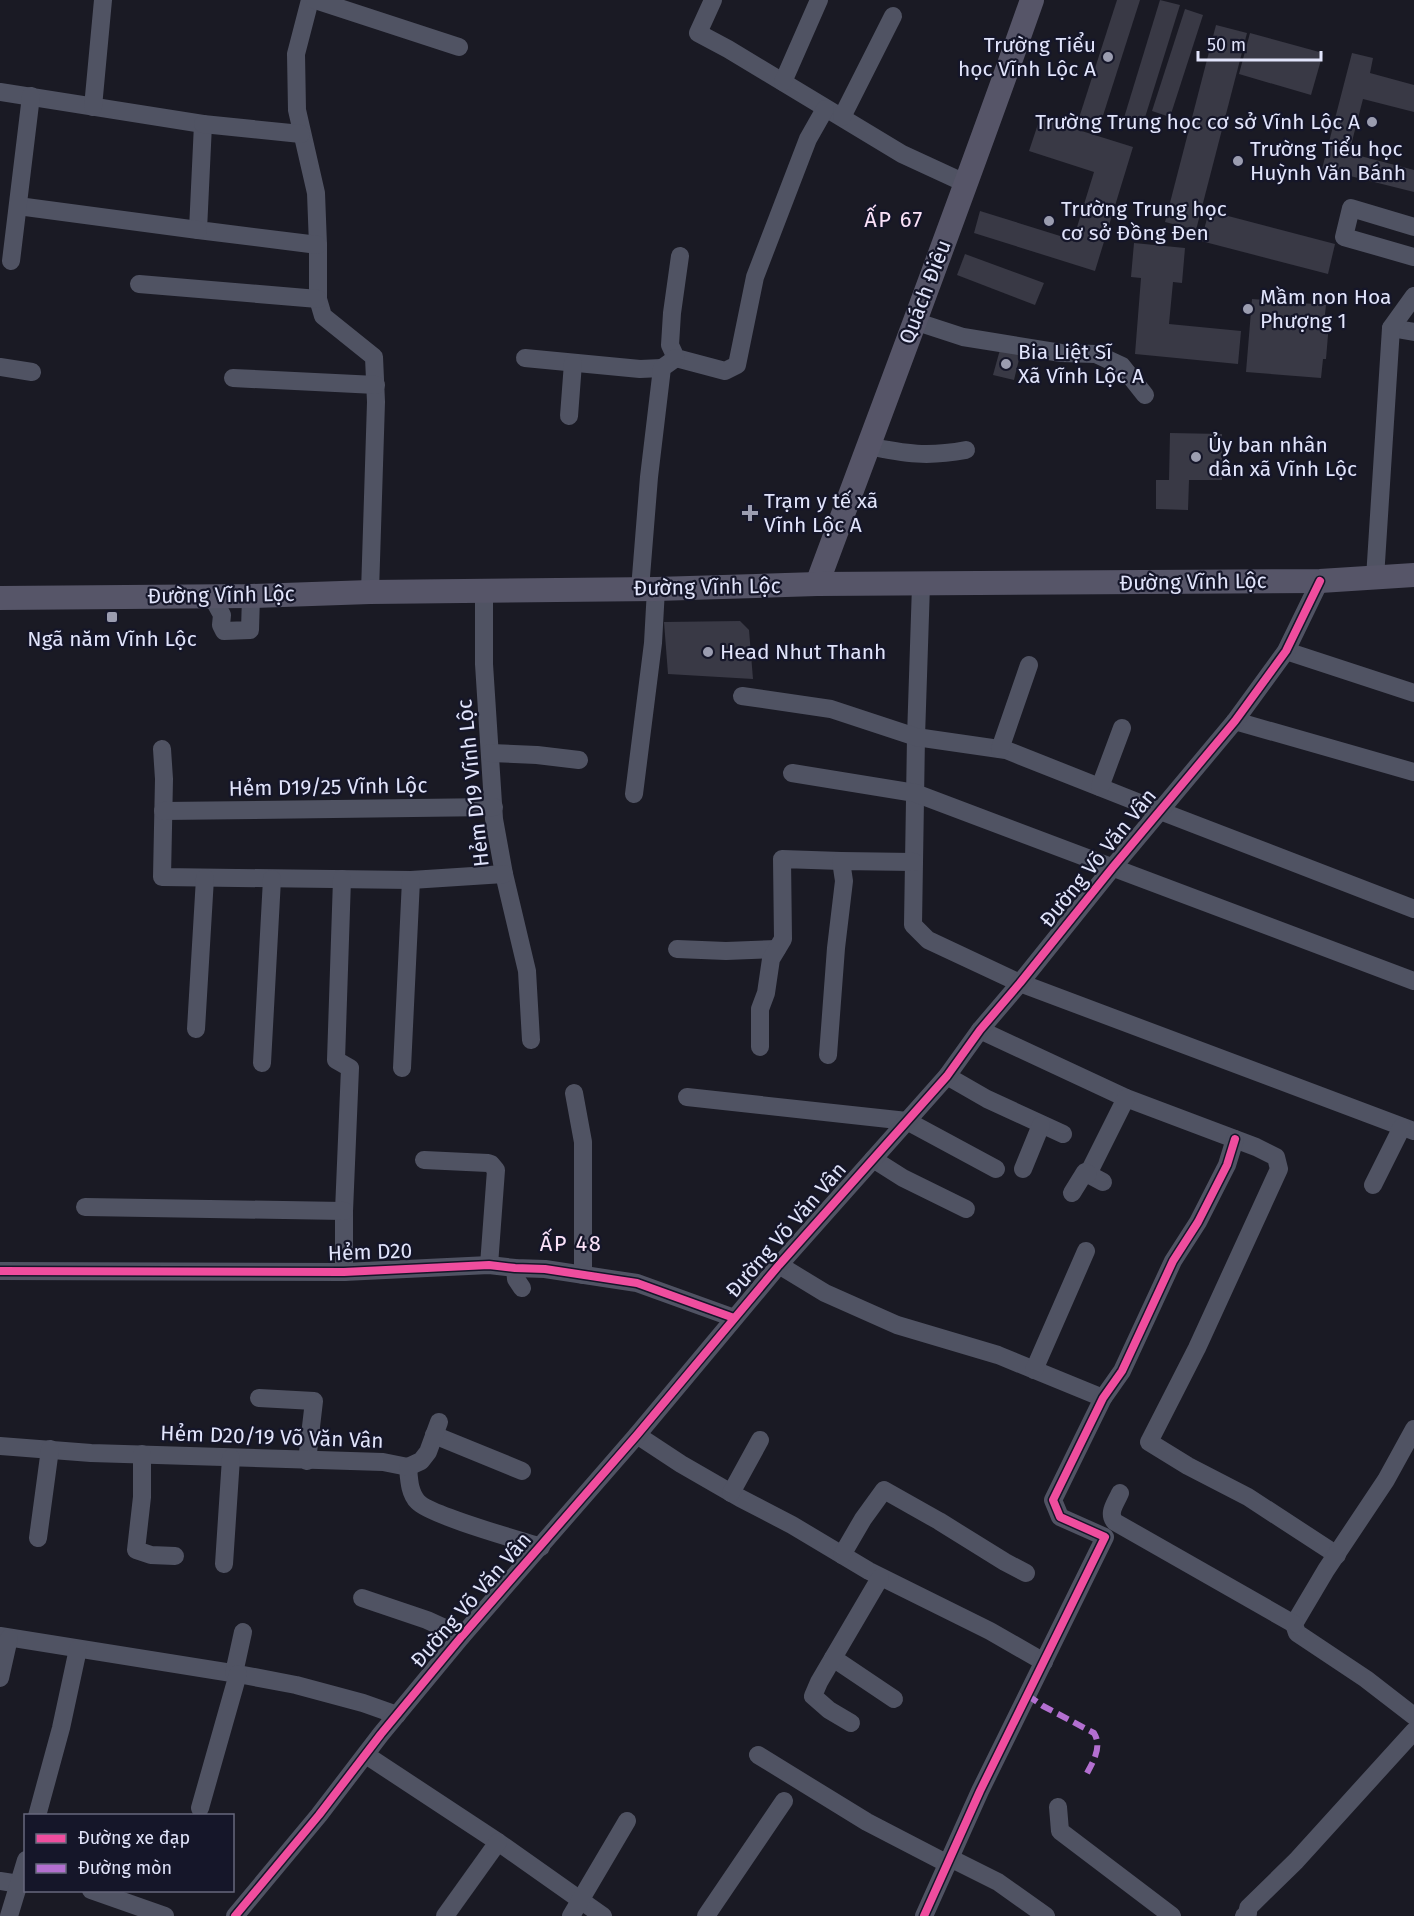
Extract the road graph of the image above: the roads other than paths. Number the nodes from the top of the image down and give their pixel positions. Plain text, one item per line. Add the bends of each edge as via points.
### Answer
1 (103, 0) edge
2 (310, 0) edge
3 (315, 0) edge
4 (712, 0) edge
5 (819, 0) edge
6 (1032, 0) edge
7 (892, 15) dead end
8 (459, 47) dead end
9 (783, 82) junction
10 (0, 92) edge
11 (31, 96) junction
12 (93, 107) junction
13 (825, 109) junction
14 (842, 117) junction
15 (202, 124) junction
16 (302, 134) junction
17 (967, 184) junction
18 (18, 206) junction
19 (1414, 227) edge
20 (198, 230) junction
21 (318, 245) junction
22 (680, 256) dead end
23 (1414, 257) edge
24 (11, 261) dead end
25 (139, 284) dead end
26 (1414, 296) edge
27 (318, 299) junction
28 (914, 321) junction
29 (1391, 328) junction
30 (1414, 332) edge
31 (525, 358) dead end
32 (573, 363) junction
33 (669, 363) junction
34 (0, 367) edge
35 (32, 372) dead end
36 (233, 378) dead end
37 (376, 385) junction
38 (1145, 395) dead end
39 (569, 416) dead end
40 (868, 446) junction
41 (966, 450) dead end
42 (1414, 575) edge
43 (1375, 578) junction
44 (1320, 581) junction
45 (818, 584) junction
46 (921, 585) junction
47 (648, 589) junction
48 (484, 591) junction
49 (370, 592) junction
50 (1414, 592) edge
51 (212, 595) junction
52 (251, 596) junction
53 (0, 598) edge
54 (1286, 651) junction
55 (1029, 665) dead end
56 (1414, 693) edge
57 (742, 696) dead end
58 (1235, 721) junction
59 (1122, 728) dead end
60 (915, 737) junction
61 (162, 749) dead end
62 (1000, 749) junction
63 (490, 753) junction
64 (579, 760) dead end
65 (1414, 772) edge
66 (792, 773) dead end
67 (1100, 787) junction
68 (915, 793) junction
69 (634, 794) dead end
70 (494, 807) junction
71 (163, 811) junction
72 (1160, 811) junction
73 (841, 861) junction
74 (914, 862) junction
75 (1113, 867) junction
76 (504, 874) junction
77 (205, 878) junction
78 (272, 879) junction
79 (342, 879) junction
80 (411, 880) junction
81 (1414, 909) edge
82 (677, 949) dead end
83 (777, 949) junction
84 (1414, 981) edge
85 (1020, 983) junction
86 (196, 1029) dead end
87 (980, 1030) junction
88 (531, 1040) dead end
89 (760, 1047) dead end
90 (828, 1055) dead end
91 (262, 1063) dead end
92 (402, 1068) dead end
93 (947, 1076) junction
94 (574, 1093) dead end
95 (687, 1097) dead end
96 (1126, 1098) junction
97 (907, 1121) junction
98 (1041, 1125) junction
99 (1408, 1129) edge
100 (1063, 1134) dead end
101 (1235, 1138) junction
102 (873, 1159) junction
103 (424, 1160) dead end
104 (996, 1169) dead end
105 (1023, 1169) dead end
106 (1373, 1185) dead end
107 (1072, 1193) dead end
108 (85, 1207) dead end
109 (966, 1209) dead end
110 (344, 1210) junction
111 (1086, 1251) dead end
112 (489, 1265) junction
113 (779, 1265) junction
114 (0, 1271) edge
115 (344, 1272) junction
116 (583, 1275) junction
117 (734, 1318) junction
118 (1034, 1370) junction
119 (260, 1398) dead end
120 (1104, 1398) junction
121 (1414, 1429) edge
122 (638, 1435) junction
123 (760, 1440) dead end
124 (0, 1446) edge
125 (50, 1449) junction
126 (142, 1454) junction
127 (231, 1458) junction
128 (308, 1461) junction
129 (408, 1467) junction
130 (522, 1471) dead end
131 (731, 1493) junction
132 (1120, 1493) dead end
133 (38, 1538) dead end
134 (541, 1547) junction
135 (842, 1555) junction
136 (1336, 1555) junction
137 (175, 1556) dead end
138 (224, 1564) dead end
139 (1026, 1573) dead end
140 (880, 1578) junction
141 (362, 1598) dead end
142 (1294, 1624) junction
143 (243, 1632) dead end
144 (462, 1636) junction
145 (4, 1637) edge
146 (78, 1649) junction
147 (833, 1658) junction
148 (1044, 1662) junction
149 (236, 1673) junction
150 (0, 1678) edge
151 (894, 1699) dead end
152 (397, 1715) junction
153 (1414, 1716) edge
154 (851, 1723) dead end
155 (1414, 1731) edge
156 (366, 1755) junction
157 (758, 1755) dead end
158 (784, 1801) dead end
159 (1058, 1807) dead end
160 (200, 1808) dead end
161 (38, 1814) edge
162 (627, 1821) dead end
163 (498, 1842) junction
164 (949, 1861) junction
165 (23, 1870) edge
166 (0, 1881) edge
167 (97, 1892) edge
168 (575, 1908) edge
169 (1247, 1915) edge
170 (9, 1916) edge
171 (165, 1916) edge
172 (235, 1916) edge
173 (445, 1916) edge
174 (603, 1916) edge
175 (706, 1916) edge
176 (924, 1916) edge
177 (1046, 1916) edge
178 (1172, 1916) edge

1 - 12 street
2 - 16 street via 296,54 297,110
3 - 8 street
4 - 9 street via 698,33
5 - 9 street
6 - 17 main road, Quách Điêu
7 - 14 street
9 - 13 street
10 - 11 street
11 - 12 street
11 - 18 street
12 - 15 street
13 - 14 street
13 - 33 street via 808,139 755,277 737,365 725,371
14 - 17 street via 902,154
15 - 16 street
15 - 20 street
16 - 21 street via 316,193
17 - 28 main road, Quách Điêu
18 - 20 street
18 - 24 street
19 - 23 street via 1351,208 1344,237
20 - 21 street
21 - 27 street
22 - 33 street
25 - 27 street
26 - 29 street
27 - 37 street via 323,316 374,357
28 - 38 street via 963,337 1060,353 1096,354 1122,366
28 - 40 main road, Quách Điêu
29 - 30 street
29 - 43 street
31 - 32 street
32 - 33 street via 640,369
32 - 39 street
33 - 47 street via 649,477
34 - 35 street
36 - 37 street
37 - 49 street
40 - 41 street via 925,455
40 - 45 main road, Quách Điêu
42 - 43 main road, Đường Vĩnh Lộc
43 - 44 main road, Đường Vĩnh Lộc
43 - 50 main road
44 - 46 main road, Đường Vĩnh Lộc
44 - 54 street, Đường Võ Văn Vân
45 - 46 main road, Đường Vĩnh Lộc
45 - 47 main road, Đường Vĩnh Lộc
46 - 60 street
47 - 48 main road, Đường Vĩnh Lộc
47 - 69 street via 653,643
48 - 49 main road, Đường Vĩnh Lộc
48 - 63 street, Hẻm D19 Vĩnh Lộc
49 - 52 main road, Đường Vĩnh Lộc
51 - 52 main road, Đường Vĩnh Lộc
51 - 52 street via 222,615 224,632 250,630
51 - 53 main road, Đường Vĩnh Lộc
54 - 56 street
54 - 58 street, Đường Võ Văn Vân
55 - 62 street
57 - 60 street via 831,710
58 - 65 street
58 - 72 street, Đường Võ Văn Vân
59 - 67 street
60 - 62 street
60 - 68 street
61 - 71 street
62 - 67 street
63 - 64 street
63 - 70 street, Hẻm D19 Vĩnh Lộc
66 - 68 street
67 - 72 street
68 - 74 street
68 - 75 street
70 - 71 street, Hẻm D19/25 Vĩnh Lộc
70 - 76 street, Hẻm D19 Vĩnh Lộc
71 - 77 street via 153,876
72 - 75 street, Đường Võ Văn Vân
72 - 81 street
73 - 74 street
73 - 83 street via 782,859 783,939
73 - 90 street via 844,881
74 - 85 street via 913,925 928,940
75 - 84 street
75 - 85 street, Đường Võ Văn Vân
76 - 80 street
76 - 88 street, Hẻm D19 Vĩnh Lộc via 527,971
77 - 78 street
77 - 86 street
78 - 79 street
78 - 91 street
79 - 80 street
79 - 110 street via 336,1060 350,1068
80 - 92 street
82 - 83 street
83 - 89 street via 760,1010
85 - 87 street, Đường Võ Văn Vân
85 - 99 street
87 - 93 street, Đường Võ Văn Vân
87 - 96 street
93 - 97 street, Đường Võ Văn Vân
93 - 98 street
94 - 116 street via 583,1142
95 - 97 street
96 - 101 street
96 - 107 street via 1095,1178 1085,1172
97 - 102 street, Đường Võ Văn Vân
97 - 104 street
98 - 100 street
98 - 105 street
99 - 106 street
101 - 120 street via 1227,1165 1173,1261 1122,1371
101 - 136 street via 1276,1157 1279,1169 1149,1442 1248,1497
102 - 109 street
102 - 113 street, Đường Võ Văn Vân
103 - 112 street via 488,1163 495,1167
108 - 110 street
110 - 115 street
111 - 118 street
112 - 115 street, Hẻm D20
112 - 116 street, Hẻm D20 via 518,1278 545,1269
113 - 117 street, Đường Võ Văn Vân
113 - 118 street via 825,1293 897,1324
114 - 115 street, Hẻm D20
116 - 117 street, Hẻm D20 via 637,1283
117 - 122 street, Đường Võ Văn Vân
118 - 120 street
119 - 128 street via 314,1401
120 - 148 street via 1053,1500 1060,1517 1105,1537
121 - 136 street via 1386,1480
122 - 131 street
122 - 134 street, Đường Võ Văn Vân
123 - 131 street
124 - 125 street, Hẻm D20/19 Võ Văn Vân
125 - 126 street, Hẻm D20/19 Võ Văn Vân
125 - 133 street
126 - 127 street, Hẻm D20/19 Võ Văn Vân
126 - 137 street via 142,1497 135,1550
127 - 128 street, Hẻm D20/19 Võ Văn Vân
127 - 138 street
128 - 129 street, Hẻm D20/19 Võ Văn Vân via 383,1462
129 - 130 street via 428,1452 436,1428
129 - 134 street, Hẻm D20/19 Võ Văn Vân via 412,1494 418,1504
131 - 135 street
132 - 142 street via 1111,1513 1115,1522
134 - 144 street, Đường Võ Văn Vân
135 - 139 street via 884,1490
135 - 140 street
136 - 142 street
140 - 147 street
140 - 148 street via 930,1600
141 - 144 street
142 - 153 street via 1297,1634
143 - 149 street
144 - 152 street, Đường Võ Văn Vân
145 - 146 street
145 - 150 street
146 - 149 street
146 - 161 street
147 - 151 street
147 - 154 street via 813,1696
148 - 164 street
149 - 152 street via 296,1685
149 - 160 street
152 - 156 street, Đường Võ Văn Vân
155 - 169 street via 1248,1908
156 - 163 street
156 - 172 street, Đường Võ Văn Vân
157 - 164 street via 867,1822
158 - 175 street
159 - 178 street via 1060,1831
162 - 168 street
163 - 168 street
163 - 173 street
164 - 176 street
164 - 177 street via 998,1882
165 - 166 street
165 - 170 street
167 - 171 street
168 - 174 street

